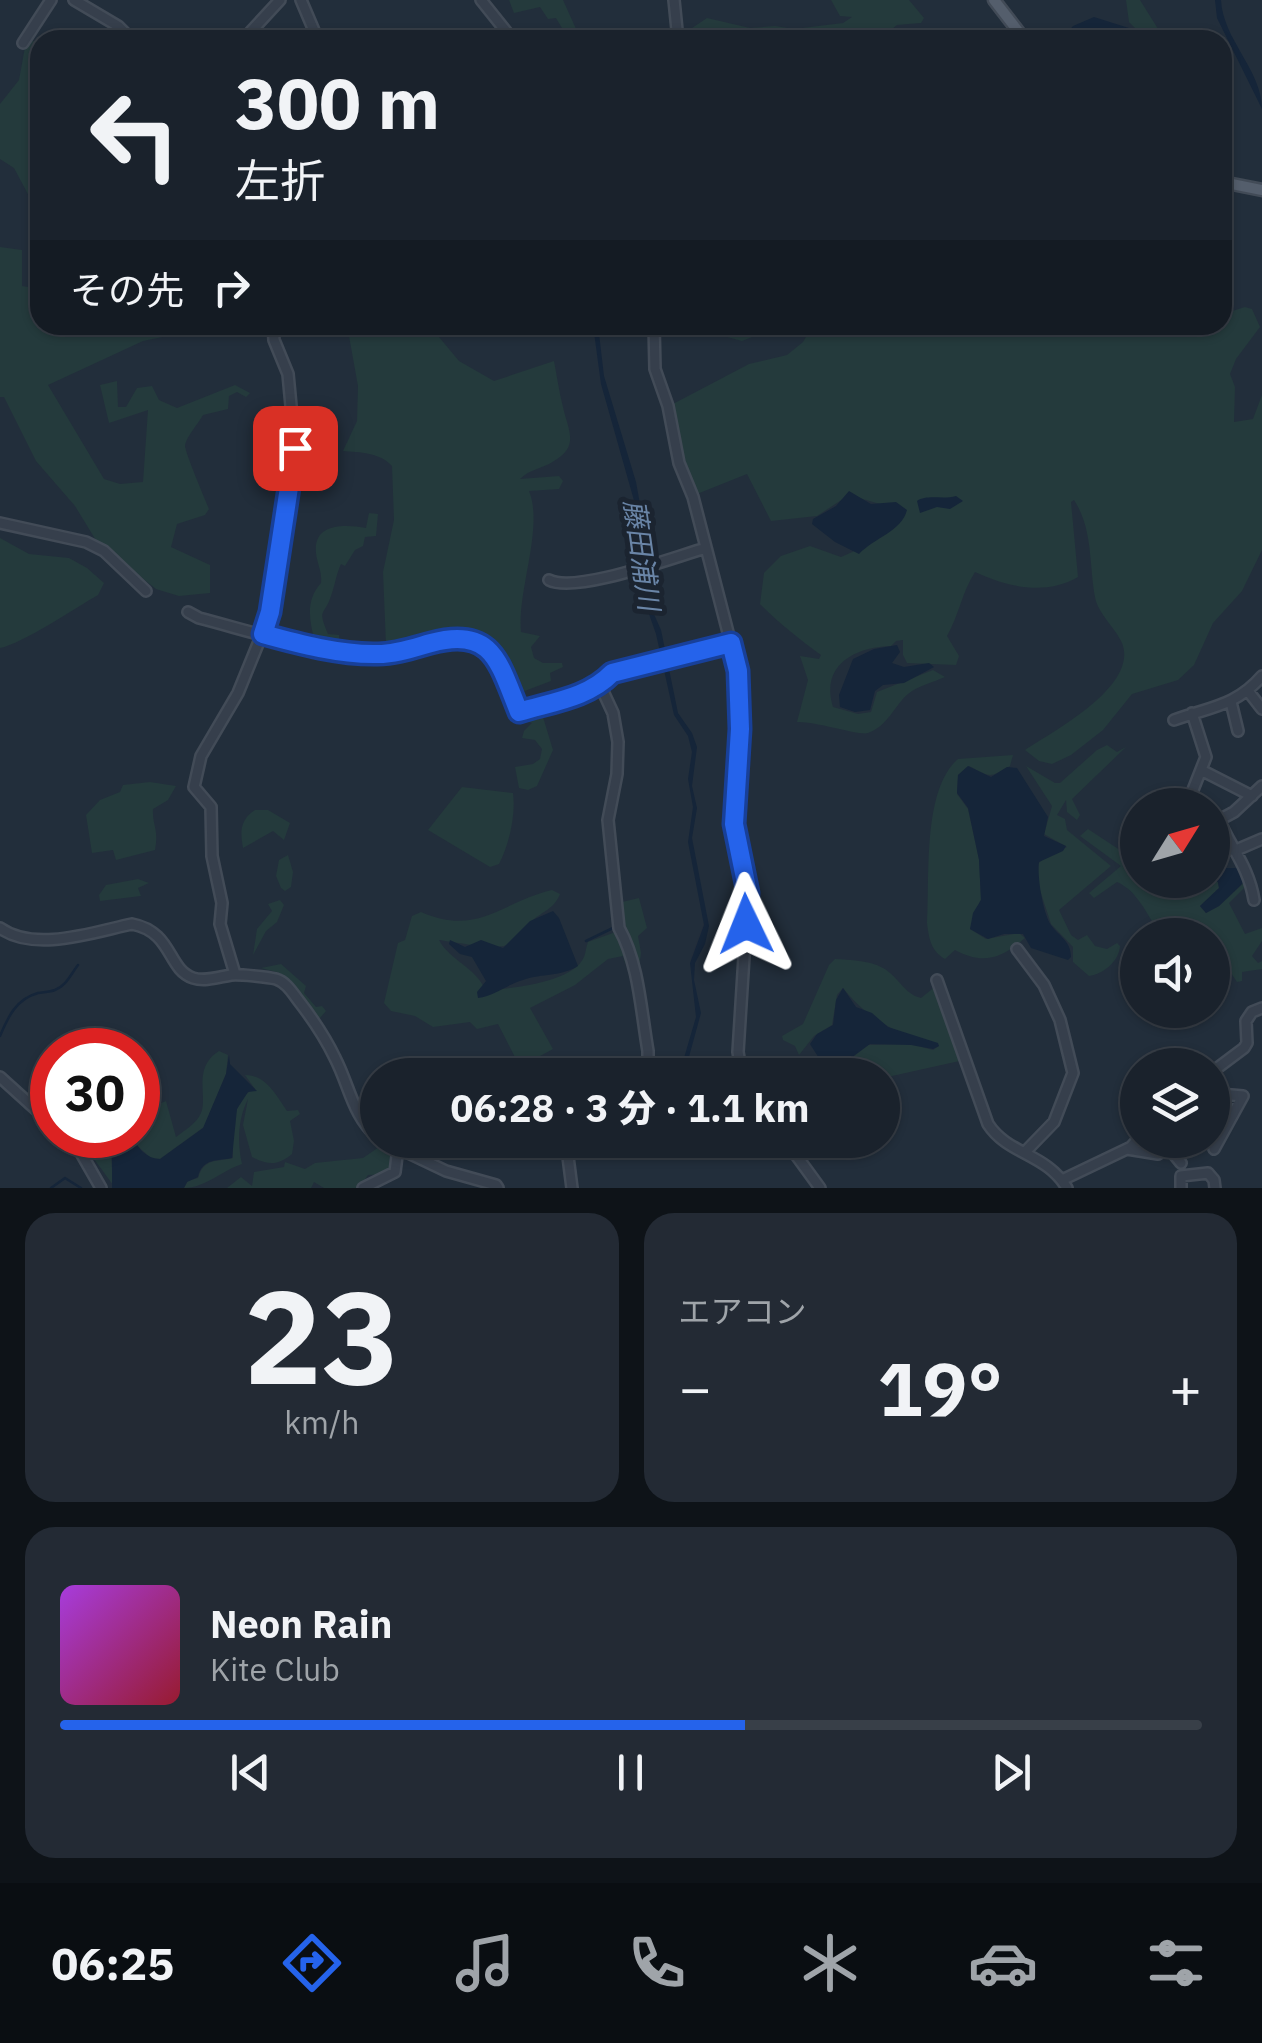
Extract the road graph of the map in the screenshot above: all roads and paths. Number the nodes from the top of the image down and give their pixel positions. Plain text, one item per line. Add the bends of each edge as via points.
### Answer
1 (50, 0) edge
2 (74, 0) edge
3 (280, 0) edge
4 (301, 0) edge
5 (480, 0) edge
6 (674, 0) edge
7 (994, 0) edge
8 (31, 30) edge
9 (122, 30) edge
10 (252, 30) edge
11 (314, 30) edge
12 (505, 30) edge
13 (677, 30) edge
14 (1017, 30) edge
15 (30, 31) edge
16 (23, 42) dead end
17 (1232, 184) edge
18 (1262, 190) edge
19 (274, 335) edge
20 (654, 335) edge
21 (0, 523) edge
22 (706, 548) junction
23 (549, 580) dead end
24 (146, 590) dead end
25 (188, 612) dead end
26 (263, 634) junction
27 (731, 643) junction
28 (1262, 676) edge
29 (600, 685) junction
30 (1248, 691) junction
31 (1231, 702) junction
32 (1262, 709) edge
33 (1192, 713) junction
34 (1174, 720) dead end
35 (1238, 731) dead end
36 (1201, 770) junction
37 (1262, 786) edge
38 (1194, 788) edge
39 (1252, 796) junction
40 (1262, 839) edge
41 (1234, 852) junction
42 (1254, 900) dead end
43 (0, 928) edge
44 (1016, 949) dead end
45 (235, 974) junction
46 (937, 980) dead end
47 (1262, 1008) edge
48 (648, 1058) edge
49 (739, 1058) edge
50 (1230, 1058) edge
51 (0, 1078) edge
52 (1230, 1095) edge
53 (30, 1105) edge
54 (360, 1116) edge
55 (1230, 1120) edge
56 (1025, 1152) junction
57 (1120, 1152) edge
58 (85, 1158) edge
59 (397, 1158) edge
60 (419, 1158) edge
61 (568, 1158) edge
62 (798, 1158) edge
63 (1177, 1158) edge
64 (1181, 1164) dead end
65 (1064, 1184) edge
66 (101, 1188) edge
67 (363, 1188) edge
68 (498, 1188) edge
69 (572, 1188) edge
70 (820, 1188) edge
71 (1181, 1188) edge
72 (1216, 1188) edge

1 - 8 street
2 - 9 street
3 - 10 street
4 - 11 street
5 - 12 street
6 - 13 street
7 - 14 main road
15 - 16 street
17 - 18 main road
19 - 26 street via 288,374 295,448
20 - 22 street via 655,370
21 - 24 street via 86,542
22 - 23 street via 582,584
22 - 27 street
25 - 26 street
26 - 29 street via 376,654 453,638 478,641 500,664 519,712
26 - 45 street via 202,756 194,787 211,807 220,924
27 - 29 street via 612,673
27 - 49 street via 740,729 734,824 748,893
28 - 30 street
29 - 48 street via 618,742 608,820 619,928 633,966
30 - 31 street
30 - 32 street
31 - 33 street
31 - 35 street
33 - 34 street
33 - 36 street via 1205,752
36 - 38 street
36 - 39 street via 1224,788
37 - 39 street
39 - 41 street via 1219,820
40 - 41 street
41 - 42 street via 1250,875
43 - 45 street via 52,940 132,924 153,930 193,978
44 - 56 street via 1044,985 1073,1073 1054,1122
45 - 54 street via 286,985 337,1060
46 - 56 street via 988,1124 1003,1142
47 - 50 street via 1246,1021 1248,1042
51 - 53 street
52 - 55 street via 1243,1096
56 - 65 street
57 - 65 street
58 - 66 street
59 - 67 street via 395,1172
60 - 68 street
61 - 69 street
62 - 70 street
63 - 64 street
71 - 72 street via 1181,1176 1208,1173

